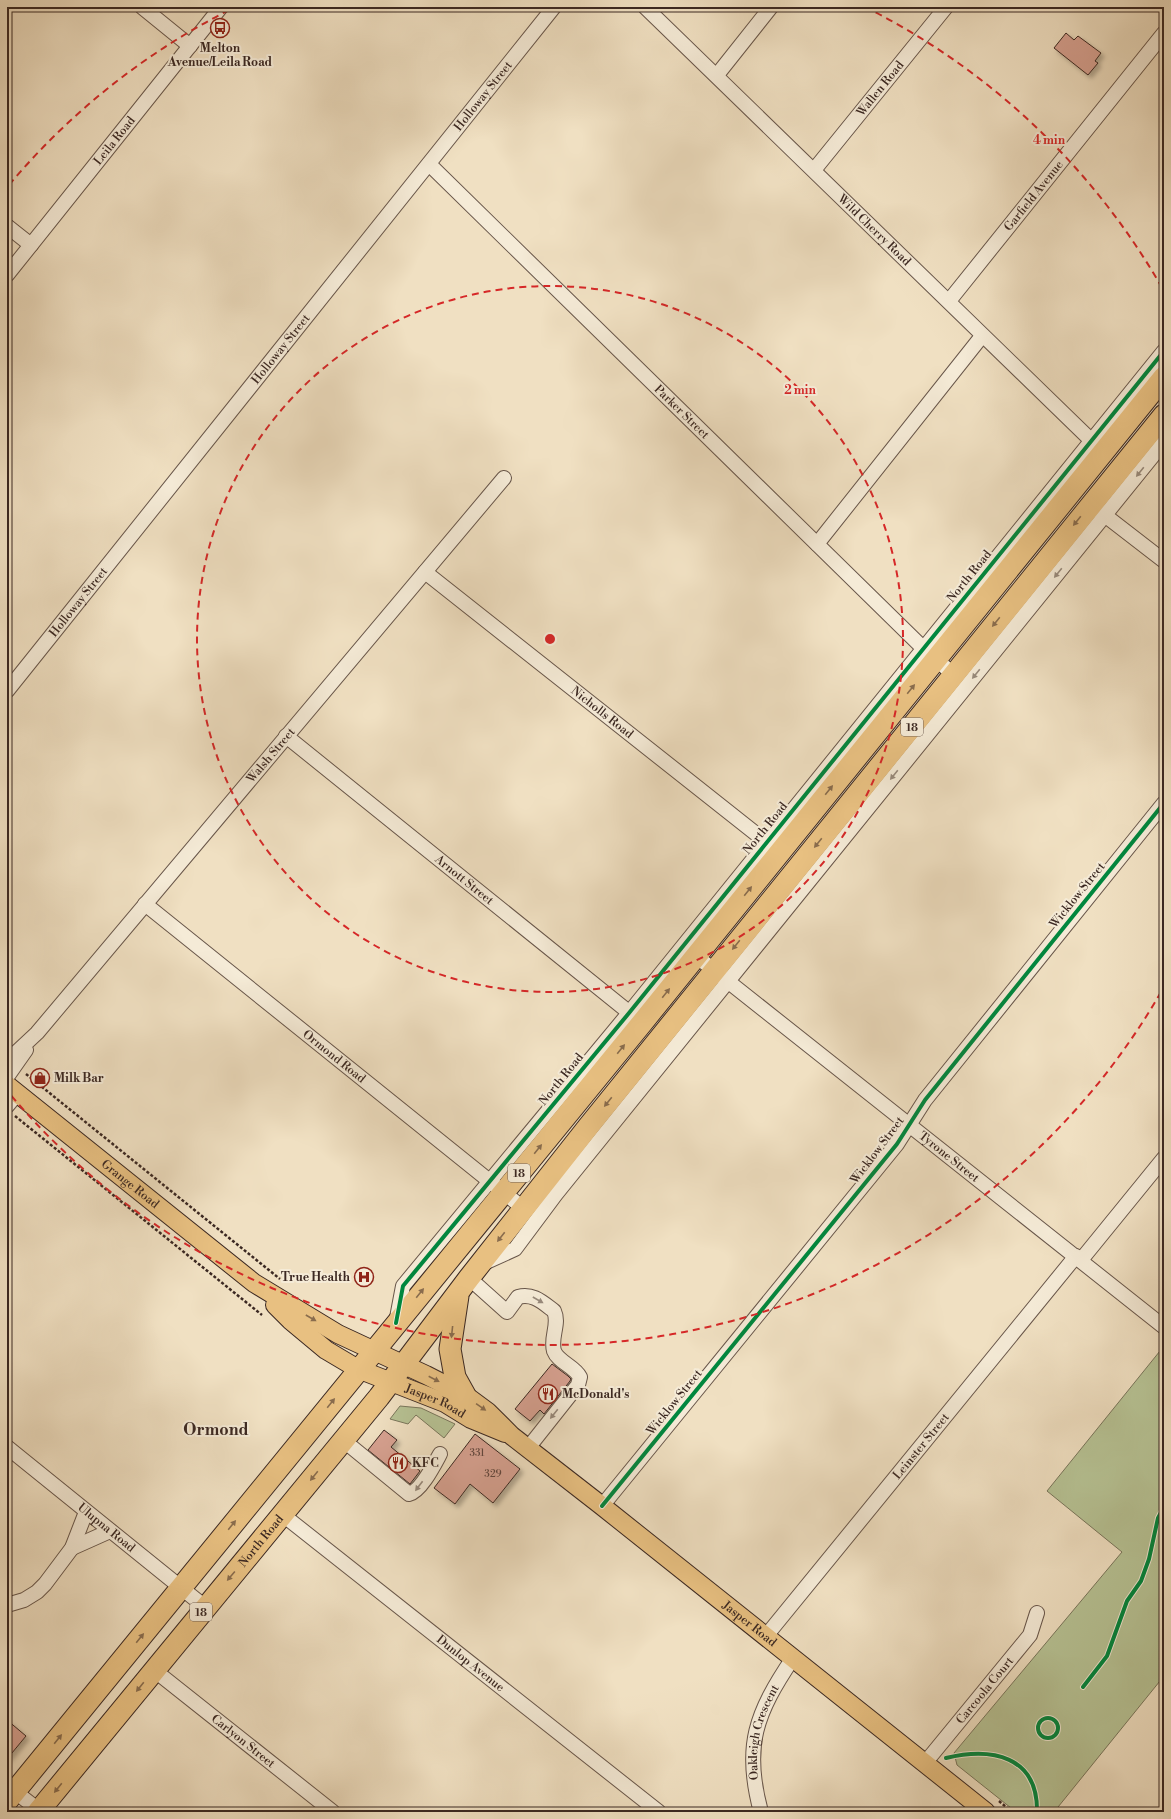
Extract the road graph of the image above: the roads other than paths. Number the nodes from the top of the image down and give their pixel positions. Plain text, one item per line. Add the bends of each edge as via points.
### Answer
1 (142, 7) edge
2 (221, 7) edge
3 (554, 7) edge
4 (645, 7) edge
5 (771, 7) edge
6 (946, 7) edge
7 (1164, 33) edge
8 (190, 46) junction
9 (717, 75) junction
10 (429, 164) junction
11 (814, 170) junction
12 (7, 226) edge
13 (31, 245) junction
14 (7, 275) edge
15 (949, 301) junction
16 (982, 336) junction
17 (1164, 351) edge
18 (1164, 377) edge
19 (1164, 415) edge
20 (1164, 442) edge
21 (1097, 447) junction
22 (504, 478) dead end
23 (1098, 510) junction
24 (817, 544) junction
25 (1164, 561) edge
26 (425, 572) junction
27 (929, 654) junction
28 (954, 675) junction
29 (7, 691) edge
30 (286, 736) junction
31 (1164, 803) edge
32 (773, 847) junction
33 (144, 904) junction
34 (696, 956) junction
35 (722, 976) junction
36 (636, 1018) junction
37 (12, 1063) edge
38 (7, 1077) edge
39 (11, 1099) edge
40 (910, 1124) junction
41 (1164, 1158) edge
42 (496, 1187) junction
43 (523, 1208) junction
44 (1079, 1258) junction
45 (468, 1279) junction
46 (254, 1283) junction
47 (1164, 1327) edge
48 (374, 1350) junction
49 (404, 1364) junction
50 (358, 1369) junction
51 (390, 1382) junction
52 (465, 1395) junction
53 (306, 1433) junction
54 (512, 1436) junction
55 (338, 1446) junction
56 (7, 1447) edge
57 (528, 1448) junction
58 (440, 1454) dead end
59 (602, 1506) junction
60 (86, 1512) junction
61 (283, 1515) junction
62 (110, 1531) junction
63 (72, 1548) junction
64 (181, 1588) junction
65 (7, 1605) edge
66 (205, 1607) junction
67 (1038, 1613) dead end
68 (766, 1636) junction
69 (793, 1658) junction
70 (154, 1670) junction
71 (925, 1763) junction
72 (10, 1793) edge
73 (39, 1811) edge
74 (333, 1812) edge
75 (659, 1812) edge
76 (760, 1812) edge
77 (986, 1812) edge

1 - 8 street
2 - 8 street, Leila Road
3 - 10 street, Holloway Street
4 - 9 street, Wild Cherry Road
5 - 9 street
6 - 11 street, Wallen Road
7 - 15 street, Garfield Avenue
8 - 13 street, Leila Road
9 - 11 street, Wild Cherry Road
10 - 24 street, Parker Street
10 - 29 street, Holloway Street
11 - 15 street, Wild Cherry Road
12 - 13 street
13 - 14 street, Leila Road
15 - 16 street, Wild Cherry Road
16 - 21 street, Wild Cherry Road
16 - 24 street
17 - 21 street, North Road
18 - 21 highway, North Road / 18
19 - 23 highway, North Road / 18
20 -> 23 street, North Road
21 - 27 highway, North Road / 18
22 - 26 street, Walsh Street
23 - 25 street
23 -> 28 highway, North Road / 18
23 -> 35 street, North Road
24 - 27 street, Parker Street
26 - 30 street, Walsh Street
26 - 32 street, Nicholls Road
27 - 28 street, Parker Street
32 -> 27 highway, North Road / 18
28 -> 35 highway, North Road / 18
30 - 33 street, Walsh Street
30 - 36 street, Arnott Street
31 - 40 street, Wicklow Street via 925,1100
34 -> 32 highway, North Road / 18
32 - 36 street, North Road
33 - 37 street, Walsh Street
33 - 42 street, Ormond Road
34 - 35 street, Tyrone Street
36 -> 34 highway, North Road / 18
35 - 40 street, Tyrone Street
35 -> 43 highway, North Road / 18
35 - 45 street, North Road via 515,1249
42 -> 36 highway, North Road / 18
37 - 38 street, Walsh Street
39 - 46 main road, Grange Road
40 - 44 street, Tyrone Street
40 - 59 street, Wicklow Street via 897,1144
41 - 44 street, Leinster Street
42 - 43 street, Ormond Road
48 -> 42 highway, North Road / 18
43 -> 45 highway, North Road / 18
44 - 47 street, Tyrone Street
44 - 68 street, Leinster Street
45 - 49 highway, North Road / 18
45 -> 52 highway via 454,1317 450,1348 455,1377
45 -> 57 street via 507,1312 518,1298 526,1296 537,1298 554,1311 557,1324 554,1352 580,1377 578,1385
46 -> 48 main road, Grange Road via 338,1334
46 - 50 main road, Grange Road via 290,1320 326,1350
48 - 49 main road, Grange Road
48 - 50 highway, North Road / 18
49 - 51 highway, North Road / 18
49 -> 52 main road, Jasper Road
50 - 51 main road, Jasper Road
53 -> 50 highway, North Road / 18
51 - 54 main road, Jasper Road via 445,1404 471,1420
51 - 55 highway, North Road / 18
52 -> 54 main road, Jasper Road via 488,1412
53 - 55 highway
64 -> 53 highway, North Road / 18
54 - 57 main road, Jasper Road
58 -> 55 street via 414,1493 409,1494
55 -> 61 highway, North Road / 18
56 - 60 street, Ulupna Road
57 - 59 main road, Jasper Road
59 - 68 main road, Jasper Road
60 - 62 street, Ulupna Road
60 - 63 street
61 -> 66 highway, North Road / 18
61 - 75 street, Dunlop Avenue
62 - 63 street
62 - 64 street, Ulupna Road
63 - 65 street via 37,1592 24,1600
64 - 66 street, Ulupna Road
72 -> 64 highway, North Road / 18
66 - 70 highway, North Road / 18
67 - 71 street, Carcoola Court via 1030,1635
68 - 69 main road, Jasper Road
69 - 71 main road, Jasper Road
69 - 76 street, Oakleigh Crescent via 764,1706 755,1734 752,1767
70 -> 73 highway, North Road / 18
70 - 74 street, Carlyon Street
71 - 77 main road, Jasper Road
72 - 73 street

